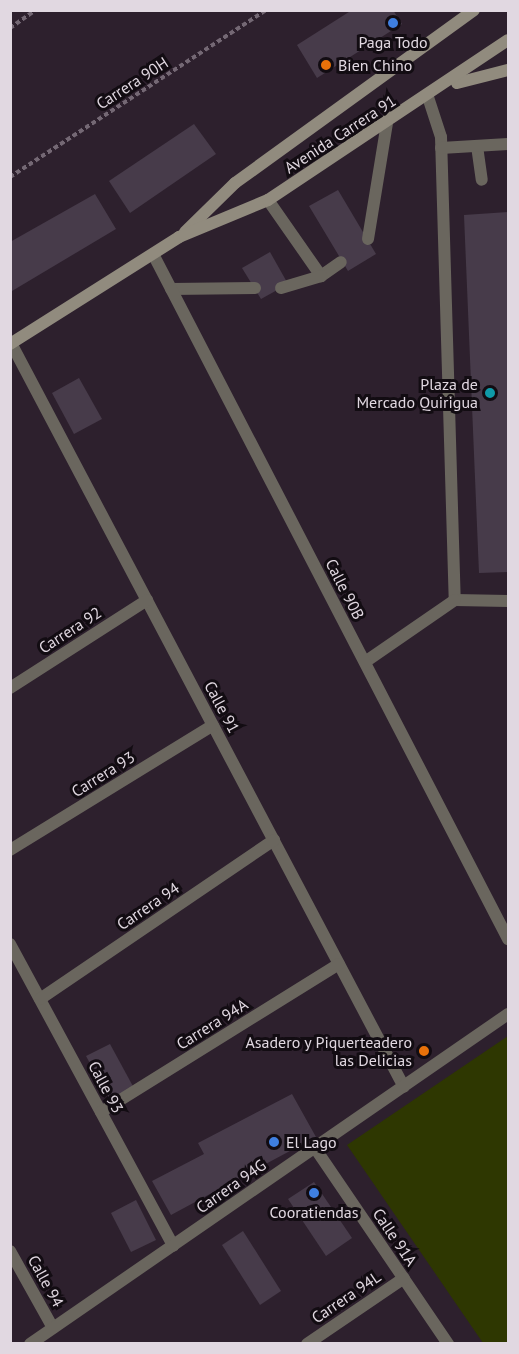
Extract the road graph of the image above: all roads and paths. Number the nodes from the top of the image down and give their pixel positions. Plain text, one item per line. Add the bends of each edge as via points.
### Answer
1 (36, 10) edge
2 (266, 10) edge
3 (474, 10) edge
4 (10, 28) edge
5 (508, 40) edge
6 (508, 70) edge
7 (433, 94) junction
8 (387, 123) junction
9 (508, 144) edge
10 (477, 146) junction
11 (441, 148) junction
12 (10, 177) edge
13 (482, 180) dead end
14 (268, 200) junction
15 (179, 237) junction
16 (368, 239) dead end
17 (153, 254) junction
18 (341, 262) dead end
19 (321, 276) junction
20 (255, 288) dead end
21 (280, 288) dead end
22 (171, 289) junction
23 (11, 343) edge
24 (147, 600) junction
25 (455, 600) junction
26 (508, 601) edge
27 (365, 662) junction
28 (10, 688) edge
29 (213, 725) junction
30 (274, 840) junction
31 (10, 850) edge
32 (508, 939) edge
33 (10, 944) edge
34 (339, 964) junction
35 (40, 999) junction
36 (508, 1014) edge
37 (404, 1087) junction
38 (101, 1112) junction
39 (315, 1148) junction
40 (173, 1246) junction
41 (10, 1251) edge
42 (404, 1278) junction
43 (53, 1328) junction
44 (30, 1344) edge
45 (307, 1344) edge
46 (448, 1344) edge

1 - 4 path
2 - 12 path, Carrera 90H
3 - 15 main road, Avenida Carrera 91 via 235,183
5 - 7 main road, Avenida Carrera 91
6 - 7 main road via 480,74
7 - 8 main road, Avenida Carrera 91
7 - 11 street
8 - 14 main road, Avenida Carrera 91
8 - 16 street
9 - 10 street
10 - 11 street
10 - 13 street
11 - 25 street
14 - 15 main road, Avenida Carrera 91
14 - 19 street
15 - 17 main road, Avenida Carrera 91
17 - 22 street, Calle 90B
17 - 23 main road, Avenida Carrera 91
18 - 19 street
19 - 21 street
20 - 22 street
22 - 27 street, Calle 90B
23 - 24 street, Calle 91
24 - 28 street, Carrera 92
24 - 29 street, Calle 91
25 - 26 street
25 - 27 street
27 - 32 street, Calle 90B
29 - 30 street, Calle 91
29 - 31 street, Carrera 93
30 - 34 street, Calle 91
30 - 35 street, Carrera 94
33 - 35 street, Calle 93
34 - 37 street, Calle 91
34 - 38 street, Carrera 94A
35 - 38 street, Calle 93
36 - 37 street, Carrera 94G
37 - 39 street, Carrera 94G
38 - 40 street, Calle 93
39 - 40 street, Carrera 94G
39 - 42 street, Calle 91A
40 - 43 street, Carrera 94G
41 - 43 street, Calle 94
42 - 45 street, Carrera 94L
42 - 46 street, Calle 91A
43 - 44 street, Carrera 94G

